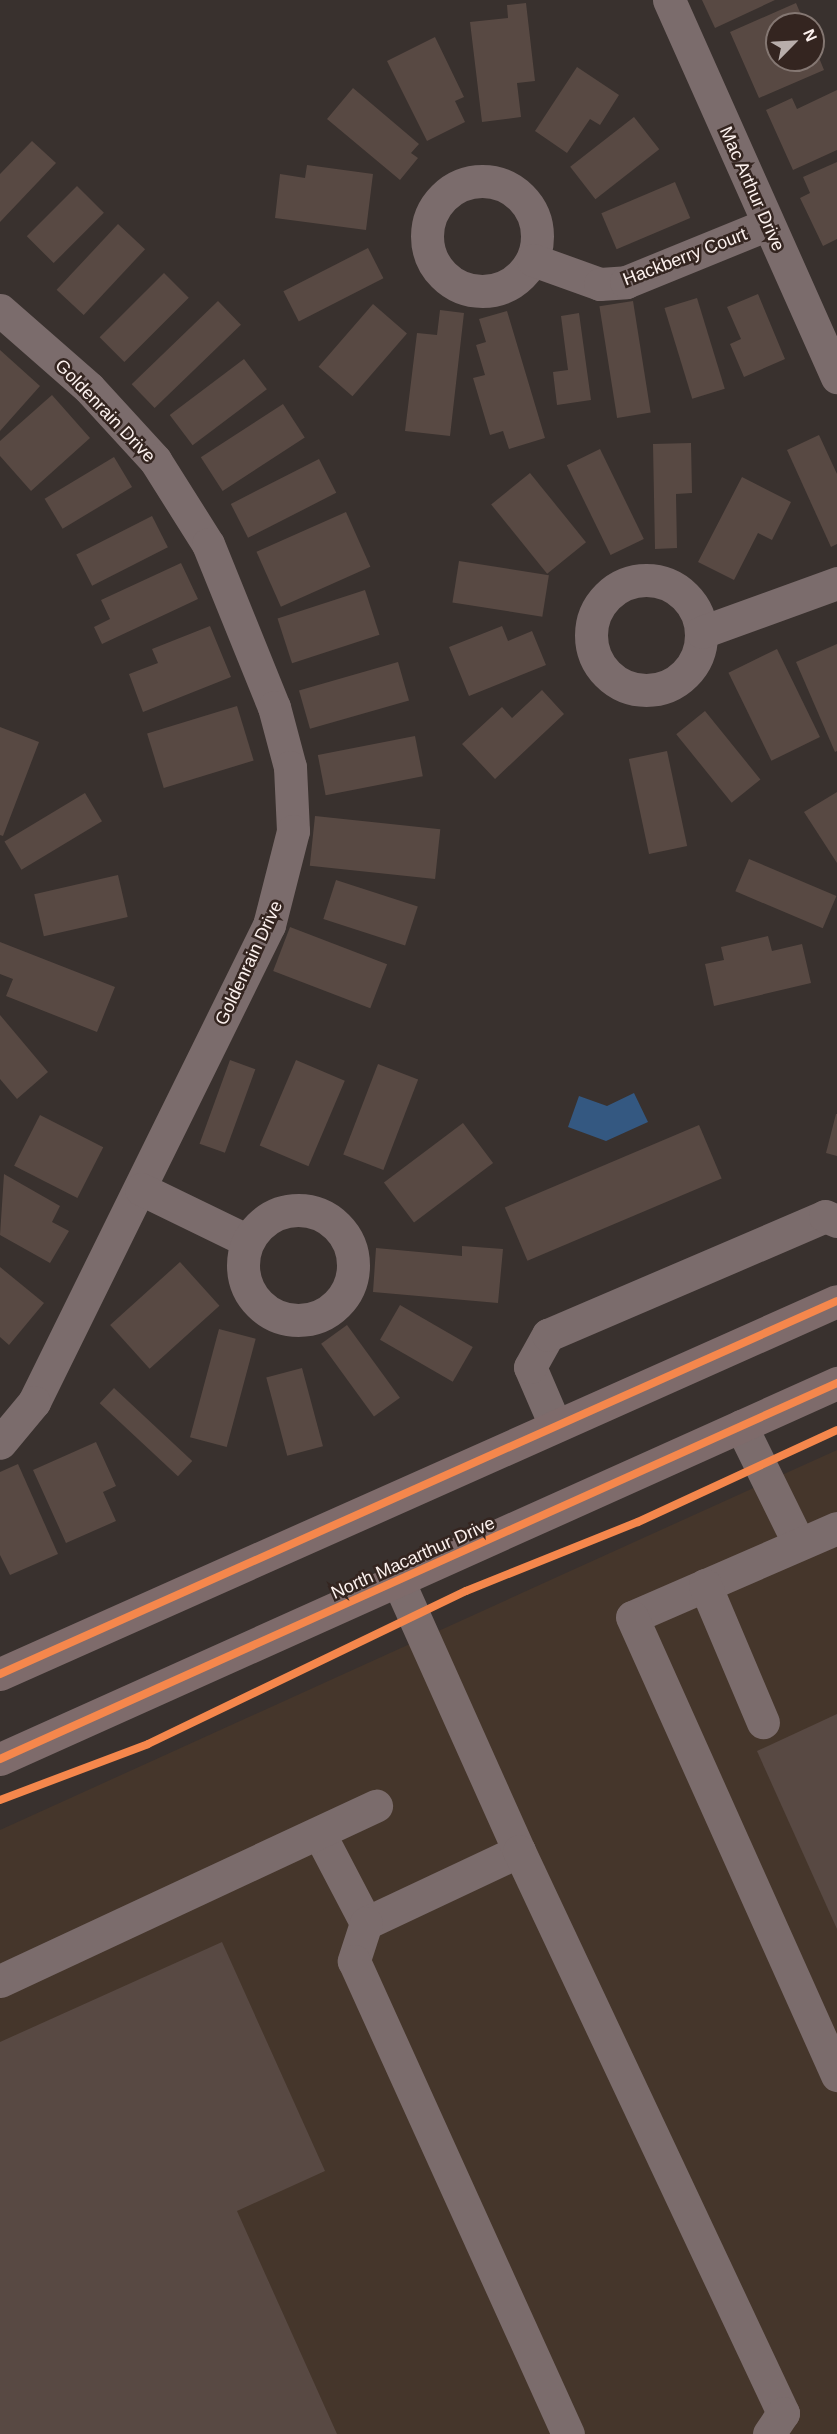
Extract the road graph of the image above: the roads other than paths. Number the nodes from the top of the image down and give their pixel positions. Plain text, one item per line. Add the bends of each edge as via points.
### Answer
1 (669, 0) edge
2 (768, 225) junction
3 (533, 260) dead end
4 (0, 310) edge
5 (837, 377) edge
6 (837, 583) edge
7 (702, 632) dead end
8 (141, 1189) junction
9 (837, 1221) edge
10 (246, 1240) dead end
11 (837, 1300) edge
12 (837, 1383) edge
13 (555, 1425) junction
14 (741, 1426) junction
15 (0, 1443) edge
16 (837, 1528) edge
17 (799, 1544) junction
18 (398, 1581) junction
19 (705, 1585) junction
20 (0, 1674) edge
21 (764, 1722) dead end
22 (0, 1759) edge
23 (376, 1806) dead end
24 (319, 1833) junction
25 (519, 1851) junction
26 (366, 1923) junction
27 (0, 1981) edge
28 (837, 2075) edge
29 (567, 2434) edge
30 (769, 2434) edge

1 - 2 street, Mac Arthur Drive
2 - 3 street, Hackberry Court via 626,282 600,284
2 - 5 street, Mac Arthur Drive
4 - 8 street, Goldenrain Drive via 89,388 155,460 196,525 274,707 290,767 294,831 283,889
6 - 7 street
8 - 10 street
8 - 15 street, Goldenrain Drive via 34,1402
9 - 13 street via 825,1216 548,1335 530,1367
11 - 13 main road
12 - 14 main road, North Macarthur Drive
13 - 20 main road
14 - 17 street
14 - 18 main road, North Macarthur Drive
16 - 17 street
17 - 19 street
18 - 22 main road, North Macarthur Drive
18 - 25 street
19 - 21 street
19 - 28 street via 632,1617
23 - 24 street
24 - 26 street
24 - 27 street
25 - 26 street
25 - 30 street via 783,2413
26 - 29 street via 354,1961

